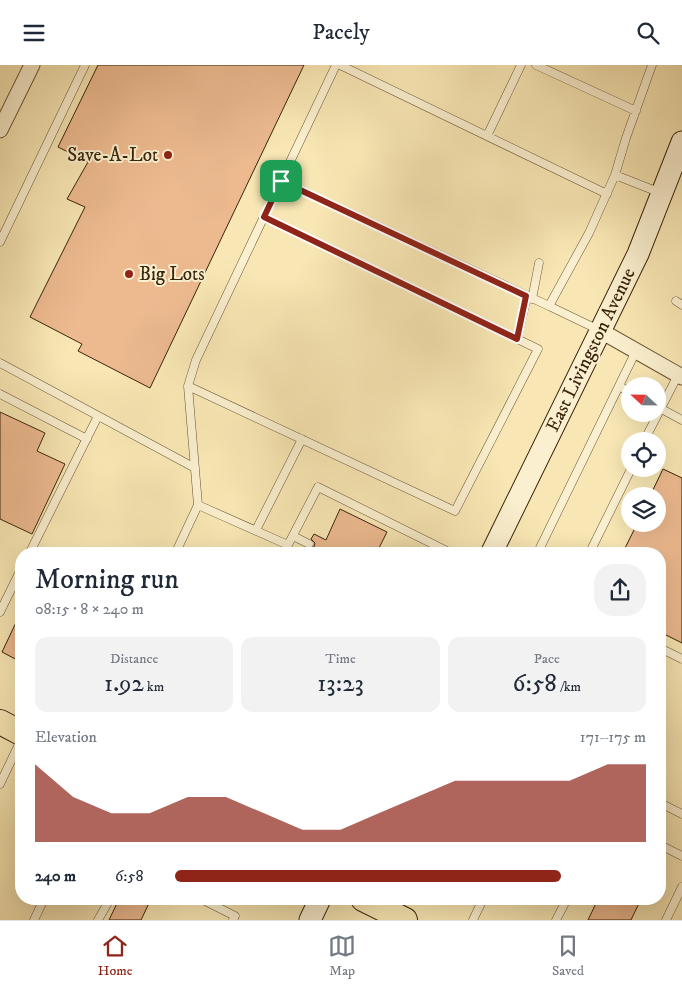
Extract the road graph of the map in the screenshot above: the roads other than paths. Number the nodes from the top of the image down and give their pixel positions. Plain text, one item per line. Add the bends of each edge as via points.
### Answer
1 (32, 65) edge
2 (85, 65) edge
3 (338, 65) edge
4 (521, 65) edge
5 (536, 65) edge
6 (652, 65) edge
7 (636, 111) junction
8 (0, 130) edge
9 (487, 136) junction
10 (682, 142) edge
11 (615, 175) junction
12 (281, 181) junction
13 (607, 194) junction
14 (663, 194) junction
15 (264, 217) junction
16 (0, 241) edge
17 (539, 263) dead end
18 (529, 297) junction
19 (549, 307) junction
20 (601, 331) junction
21 (517, 339) junction
22 (636, 351) junction
23 (0, 363) edge
24 (680, 376) edge
25 (188, 385) junction
26 (619, 386) joint
27 (0, 394) edge
28 (666, 397) edge
29 (666, 412) edge
30 (98, 416) junction
31 (682, 420) edge
32 (87, 439) junction
33 (302, 439) junction
34 (195, 469) junction
35 (627, 477) edge
36 (198, 505) junction
37 (256, 530) junction
38 (293, 536) junction
39 (309, 544) dead end
40 (438, 546) edge
41 (33, 547) edge
42 (178, 547) edge
43 (283, 547) edge
44 (289, 547) edge
45 (494, 547) edge
46 (540, 547) edge
47 (592, 547) edge
48 (15, 581) edge
49 (0, 612) edge
50 (666, 650) edge
51 (682, 659) edge
52 (0, 722) edge
53 (15, 730) edge
54 (15, 753) edge
55 (0, 784) edge
56 (666, 806) edge
57 (682, 814) edge
58 (666, 848) edge
59 (682, 856) edge
60 (682, 887) edge
61 (41, 905) edge
62 (107, 905) edge
63 (213, 905) edge
64 (317, 905) edge
65 (480, 905) edge
66 (564, 905) edge
67 (375, 907) edge
68 (34, 920) edge
69 (98, 920) edge
70 (233, 920) edge
71 (310, 920) edge
72 (405, 920) edge
73 (473, 920) edge
74 (556, 920) edge
75 (666, 920) edge

1 - 8 street
2 - 16 lane
3 - 9 lane
3 - 12 lane
4 - 9 lane
5 - 7 lane
6 - 7 lane
7 - 11 lane
9 - 13 lane
10 - 14 main road, East Livingston Avenue
11 - 13 lane
11 - 14 lane
12 - 15 lane
12 - 18 lane
13 - 19 lane
14 - 20 main road, East Livingston Avenue
15 - 21 lane
15 - 25 lane via 196,360
17 - 18 lane
18 - 19 lane
18 - 21 lane
19 - 20 lane
20 - 22 street
20 - 45 main road, East Livingston Avenue
21 - 33 lane via 538,349 455,511
22 - 24 street
22 - 26 lane
23 - 30 lane
24 - 28 lane
25 - 33 lane
25 - 34 lane
26 - 46 lane
27 - 32 lane
29 - 31 lane
30 - 32 lane
30 - 34 lane
32 - 41 lane
33 - 37 lane
34 - 36 lane
35 - 47 lane
36 - 37 lane
36 - 42 lane
37 - 43 lane
38 - 39 lane
38 - 40 lane via 318,487
38 - 44 lane
48 - 49 lane
50 - 51 lane
52 - 53 main road
54 - 55 lane
56 - 57 lane
58 - 59 lane
60 - 75 lane
61 - 68 lane
62 - 69 lane
63 - 70 lane via 235,916
64 - 71 main road
65 - 73 lane
66 - 74 lane
67 - 72 main road

